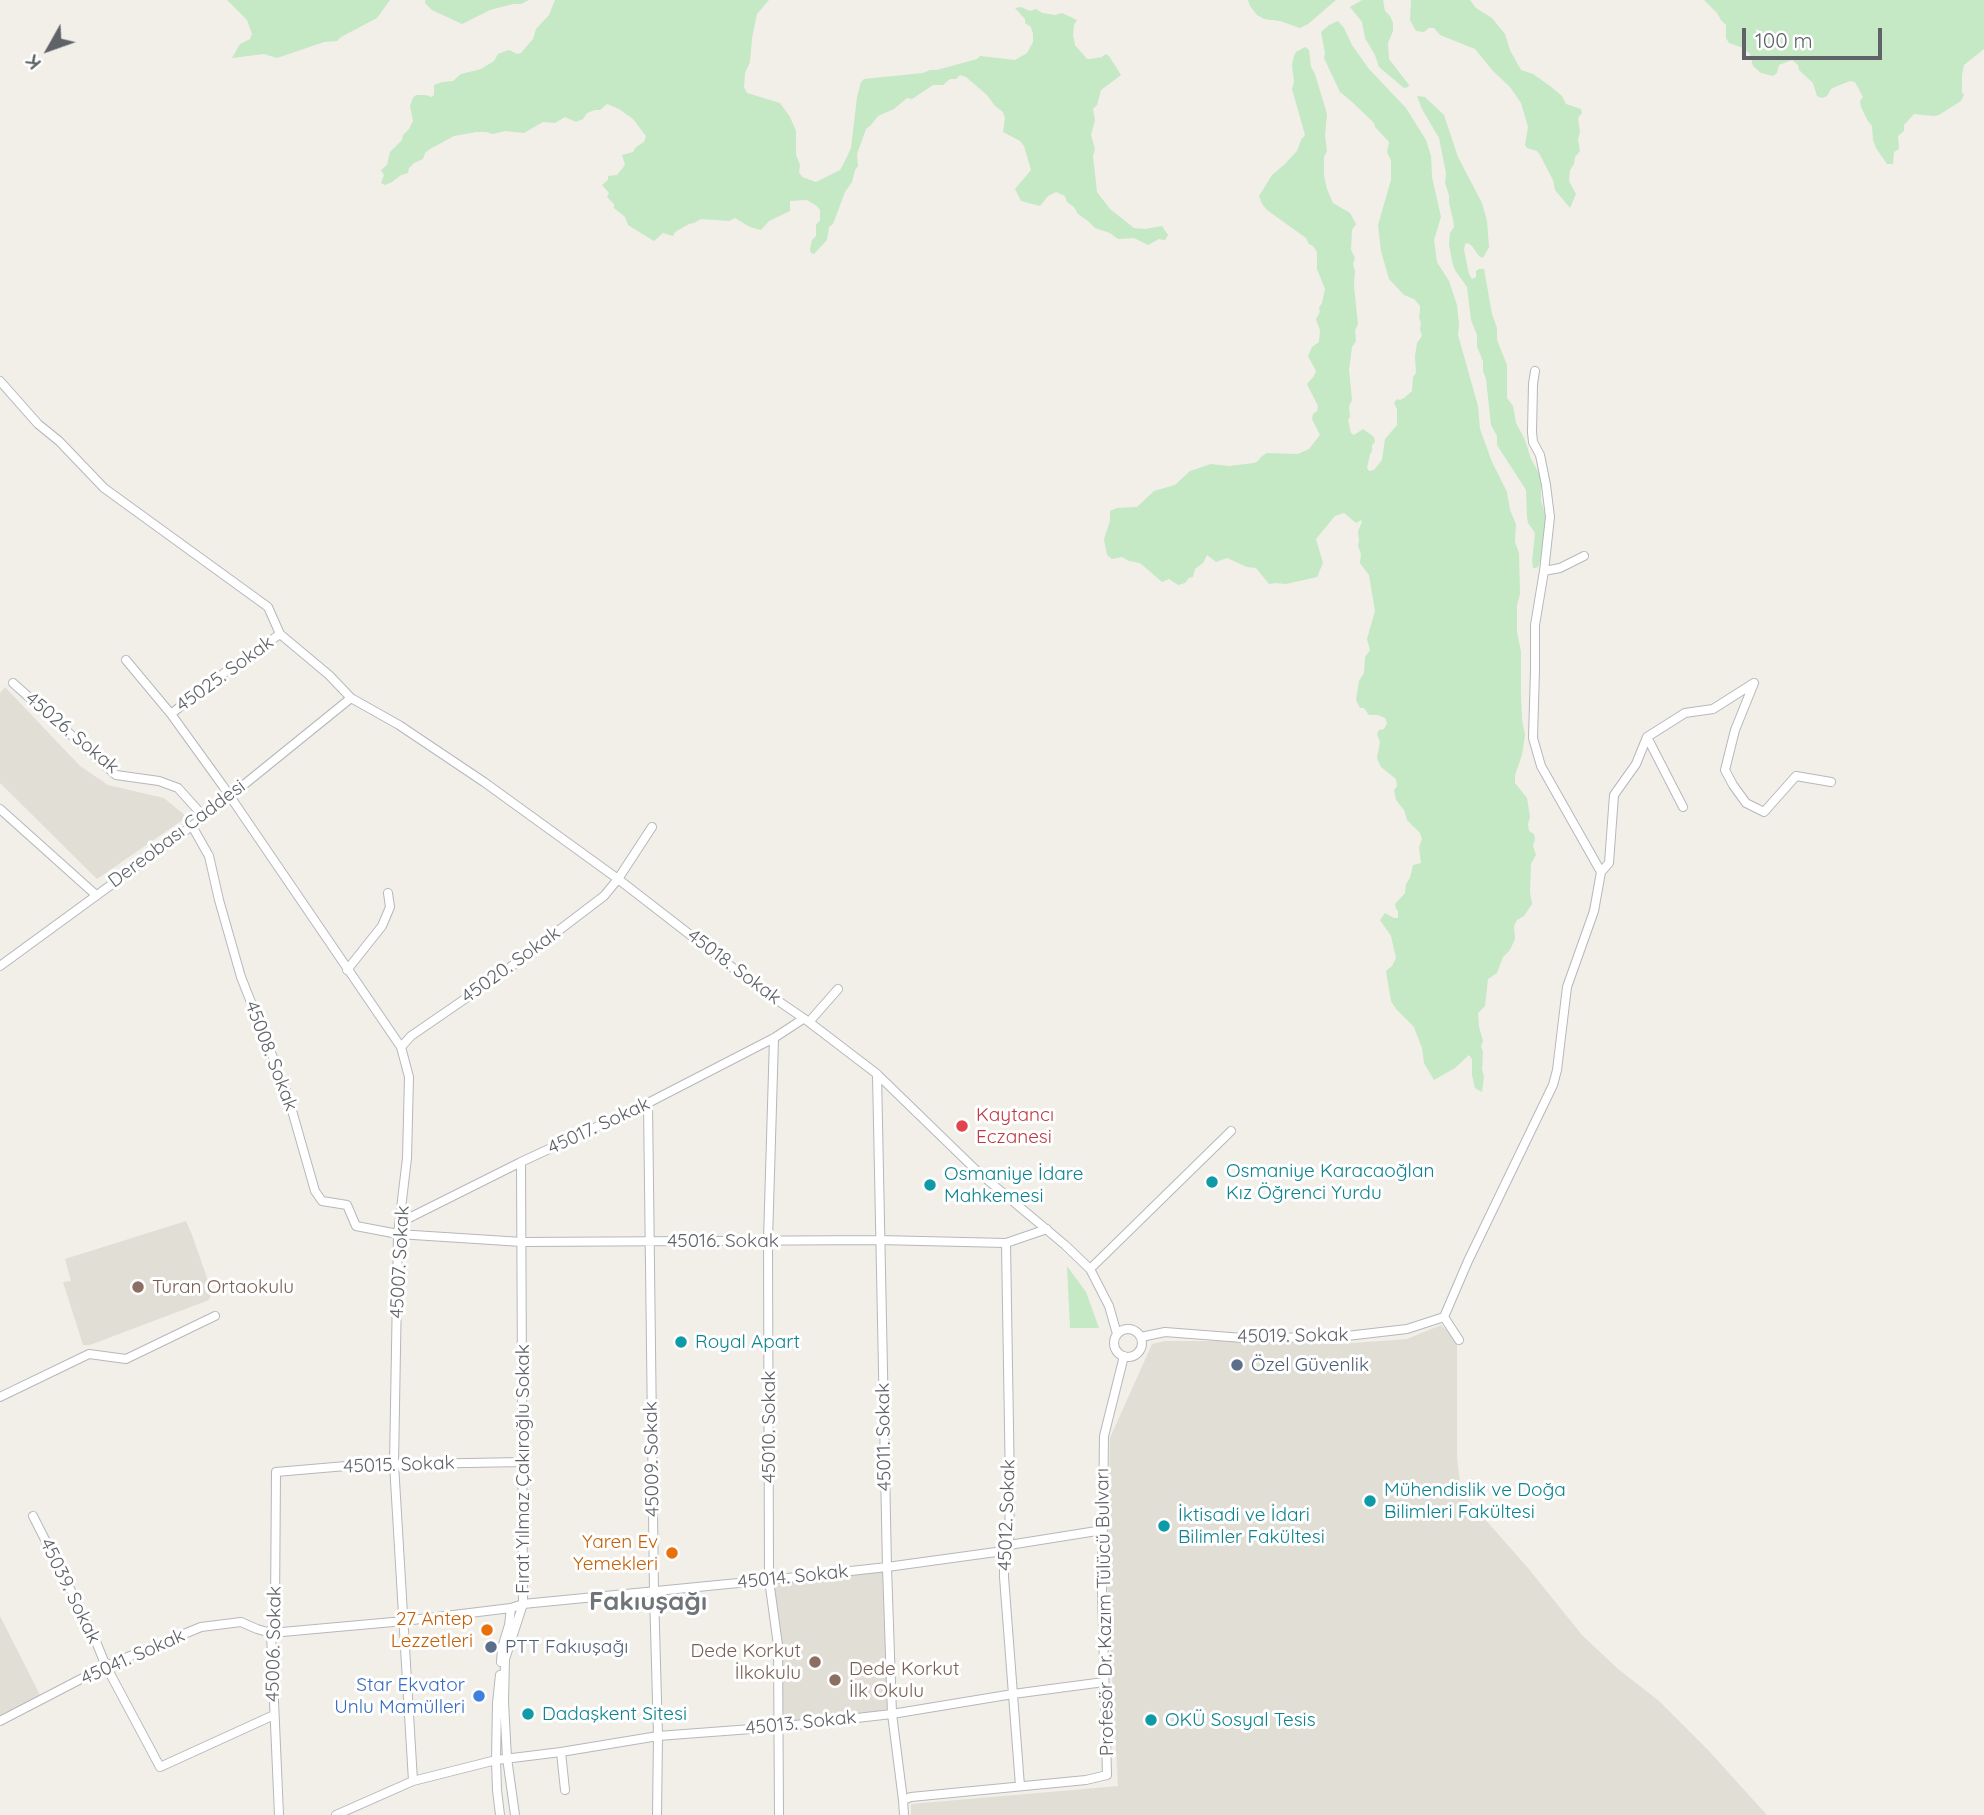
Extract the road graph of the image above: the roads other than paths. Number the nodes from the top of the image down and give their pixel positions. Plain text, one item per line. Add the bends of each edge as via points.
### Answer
1 (1535, 371) dead end
2 (0, 381) edge
3 (1584, 556) dead end
4 (1544, 571) junction
5 (280, 634) junction
6 (126, 660) dead end
7 (13, 682) dead end
8 (351, 698) junction
9 (171, 714) junction
10 (1647, 737) junction
11 (1830, 782) dead end
12 (230, 797) junction
13 (1683, 807) dead end
14 (0, 809) edge
15 (204, 817) junction
16 (192, 826) junction
17 (652, 827) dead end
18 (1601, 872) junction
19 (618, 879) junction
20 (388, 893) dead end
21 (96, 895) junction
22 (0, 966) edge
23 (347, 970) junction
24 (838, 989) dead end
25 (806, 1021) junction
26 (774, 1038) junction
27 (401, 1047) junction
28 (877, 1074) junction
29 (648, 1103) junction
30 (1231, 1131) dead end
31 (521, 1162) junction
32 (1047, 1229) junction
33 (398, 1234) junction
34 (768, 1240) junction
35 (879, 1240) junction
36 (650, 1241) junction
37 (522, 1242) junction
38 (1006, 1243) junction
39 (1090, 1269) junction
40 (215, 1316) dead end
41 (1444, 1317) junction
42 (1117, 1334) junction
43 (1141, 1337) junction
44 (1459, 1340) dead end
45 (1124, 1356) junction
46 (0, 1397) edge
47 (523, 1462) junction
48 (394, 1464) junction
49 (276, 1472) joint
50 (33, 1516) dead end
51 (1102, 1530) junction
52 (1009, 1545) junction
53 (887, 1567) junction
54 (769, 1580) junction
55 (654, 1592) junction
56 (523, 1604) junction
57 (511, 1608) junction
58 (404, 1621) junction
59 (271, 1633) junction
60 (106, 1666) junction
61 (1104, 1682) junction
62 (1013, 1694) junction
63 (892, 1714) junction
64 (274, 1716) junction
65 (0, 1721) edge
66 (778, 1727) junction
67 (658, 1736) junction
68 (561, 1752) junction
69 (507, 1758) junction
70 (496, 1760) junction
71 (413, 1781) junction
72 (1020, 1786) junction
73 (565, 1790) dead end
74 (903, 1800) junction
75 (279, 1815) edge
76 (336, 1815) edge
77 (500, 1815) edge
78 (515, 1815) edge
79 (657, 1815) edge
80 (779, 1815) edge
81 (904, 1815) edge

1 - 4 street via 1532,432 1550,517
2 - 5 street via 104,488 268,607
3 - 4 street
4 - 18 street via 1535,625 1533,738 1541,766
5 - 8 street, 45018. Sokak
5 - 9 street, 45025. Sokak
6 - 9 street, 45025. Sokak
7 - 15 street, 45026. Sokak via 116,775 178,788
8 - 12 street, Dereobası Caddesi
8 - 19 street, 45018. Sokak via 474,775
9 - 12 street, 45025. Sokak
10 - 11 street via 1685,713 1713,709 1754,683 1725,770 1732,785 1746,803 1764,812 1796,776
10 - 13 street
10 - 18 street via 1636,764 1614,795 1609,863
12 - 15 street, Dereobası Caddesi
12 - 23 street, 45007. Sokak
14 - 21 street
15 - 16 street, Dereobası Caddesi
16 - 21 street, Dereobası Caddesi
16 - 33 street, 45008. Sokak via 209,856 241,977 287,1093 315,1191 322,1200 347,1205 356,1226
17 - 19 street, 45020. Sokak
18 - 41 street via 1594,911 1567,987 1553,1085
19 - 25 street, 45018. Sokak
19 - 27 street, 45020. Sokak via 604,896
20 - 23 street via 390,907 382,926
21 - 22 street, Dereobası Caddesi
23 - 27 street, 45007. Sokak
24 - 25 street, 45017. Sokak
25 - 26 street, 45017. Sokak
25 - 28 street, 45018. Sokak
26 - 29 street, 45017. Sokak
26 - 34 street, 45010. Sokak
27 - 33 street, 45007. Sokak via 409,1077 407,1158
28 - 32 street, 45018. Sokak via 978,1172
28 - 35 street, 45011. Sokak
29 - 31 street, 45017. Sokak
29 - 36 street, 45009. Sokak
30 - 39 street
31 - 33 street, 45017. Sokak via 405,1220
31 - 37 street, Fırat Yılmaz Çakıroğlu Sokak
32 - 38 street, 45016. Sokak
32 - 39 street, 45018. Sokak
33 - 37 street, 45016. Sokak
33 - 48 street, 45007. Sokak
34 - 35 street, 45016. Sokak
34 - 36 street, 45016. Sokak
34 - 54 street, 45010. Sokak
35 - 38 street, 45016. Sokak
35 - 53 street, 45011. Sokak
36 - 37 street, 45016. Sokak
36 - 55 street, 45009. Sokak
37 - 47 street, Fırat Yılmaz Çakıroğlu Sokak
38 - 52 street, 45012. Sokak
39 - 42 street, 45018. Sokak
40 - 46 street via 126,1359 89,1354
41 - 43 street, 45019. Sokak via 1407,1329 1338,1337 1243,1338 1164,1332
41 - 44 street
42 - 43 street via 1130,1329
42 - 45 street via 1114,1347
43 - 45 street via 1137,1354
45 - 51 street, Profesör Dr. Kazım Tülücü Bulvarı via 1104,1437
47 - 48 street, 45015. Sokak
47 - 56 street, Fırat Yılmaz Çakıroğlu Sokak
48 - 49 street, 45015. Sokak
48 - 58 street, 45007. Sokak
49 - 59 street, 45006. Sokak
50 - 60 street, 45039. Sokak
51 - 52 street, 45014. Sokak
51 - 61 street, Profesör Dr. Kazım Tülücü Bulvarı
52 - 53 street, 45014. Sokak via 996,1552
52 - 62 street, 45012. Sokak via 1004,1577
53 - 54 street, 45014. Sokak
53 - 63 street, 45011. Sokak
54 - 55 street, 45014. Sokak
54 - 66 street, 45010. Sokak via 778,1645
55 - 56 street, 45014. Sokak
55 - 67 street, 45009. Sokak
56 - 57 street, 45014. Sokak
56 - 69 street, Fırat Yılmaz Çakıroğlu Sokak via 505,1660
57 - 58 street, 45014. Sokak
57 - 70 street, Fırat Yılmaz Çakıroğlu Sokak via 502,1648
58 - 59 street, 45014. Sokak
58 - 71 street, 45007. Sokak
59 - 60 street, 45041. Sokak via 240,1622 201,1627
59 - 64 street, 45006. Sokak
60 - 64 street, 45039. Sokak via 160,1767
60 - 65 street, 45041. Sokak
61 - 62 street, 45013. Sokak
61 - 72 street, Profesör Dr. Kazım Tülücü Bulvarı via 1107,1775
62 - 63 street, 45013. Sokak
62 - 72 street, 45012. Sokak
63 - 66 street, 45013. Sokak
63 - 74 street, 45011. Sokak
64 - 75 street, 45006. Sokak
66 - 67 street, 45013. Sokak
66 - 80 street, 45010. Sokak
67 - 68 street, 45013. Sokak
67 - 79 street, 45009. Sokak
68 - 69 street, 45013. Sokak
68 - 73 street
69 - 70 street, 45013. Sokak
69 - 78 street, Fırat Yılmaz Çakıroğlu Sokak
70 - 71 street, 45013. Sokak
70 - 77 street, Fırat Yılmaz Çakıroğlu Sokak
71 - 76 street, 45013. Sokak
72 - 74 street, Profesör Dr. Kazım Tülücü Bulvarı
74 - 81 street

